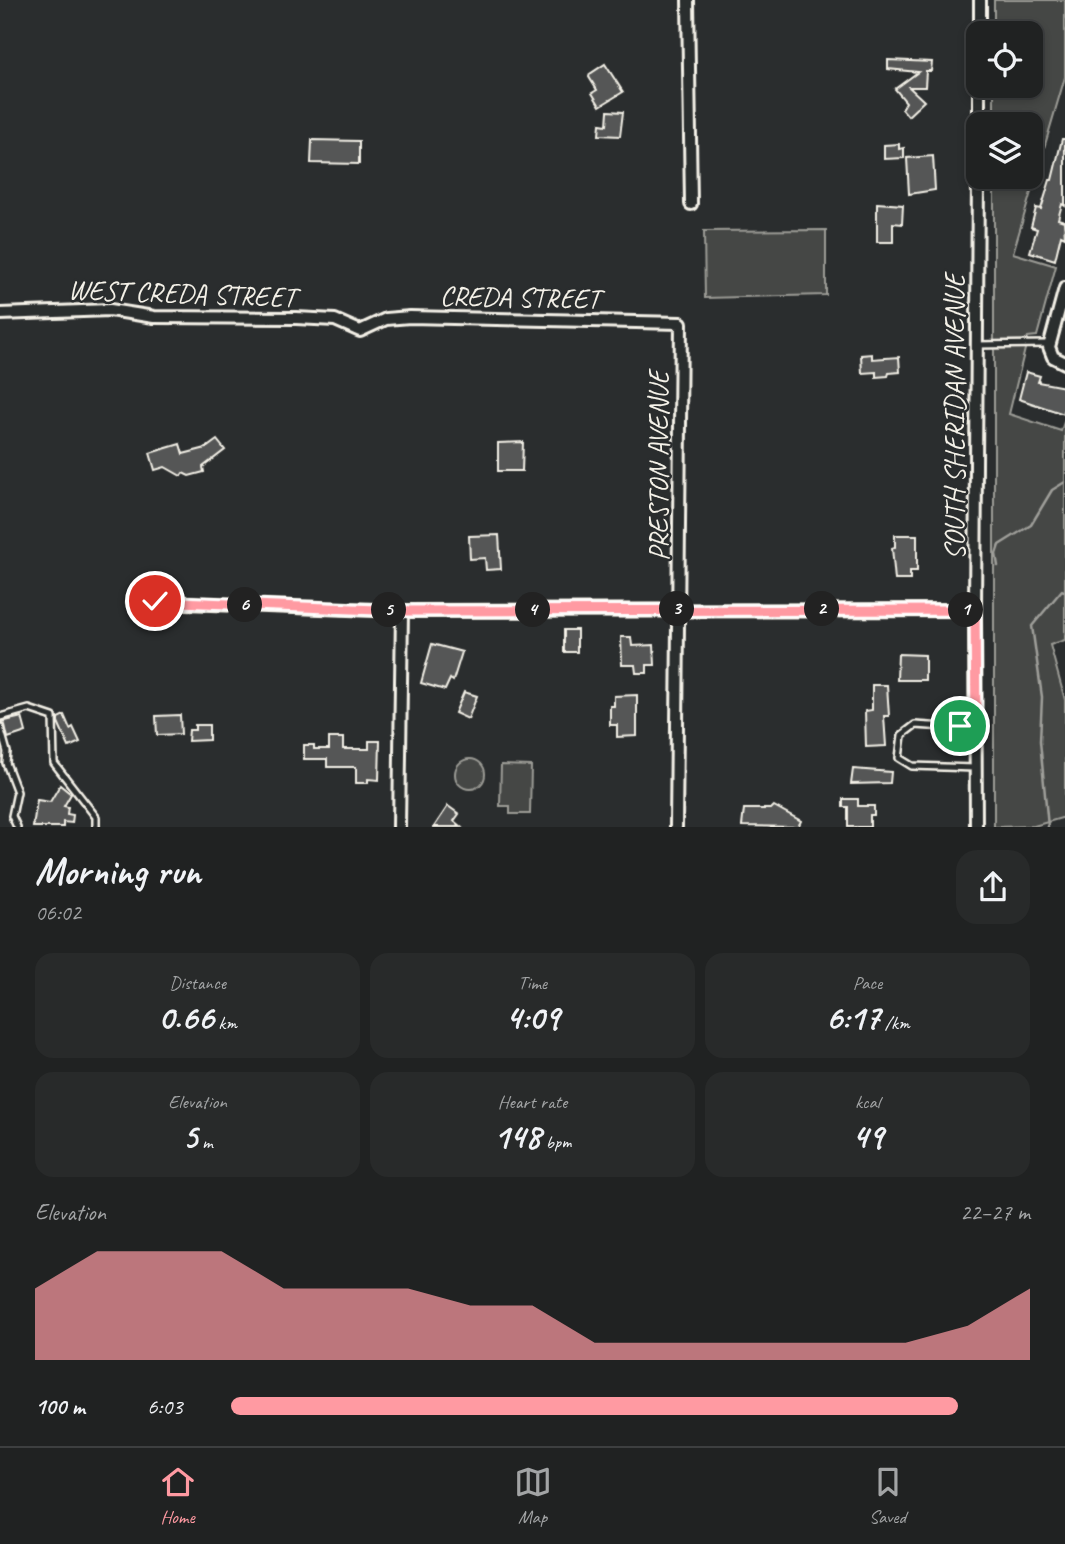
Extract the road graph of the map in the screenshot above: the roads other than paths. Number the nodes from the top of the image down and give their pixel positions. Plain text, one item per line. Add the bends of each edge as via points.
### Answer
1 (688, 0) edge
2 (980, 0) edge
3 (979, 21) edge
4 (978, 189) edge
5 (691, 204) dead end
6 (1065, 289) edge
7 (0, 314) edge
8 (681, 323) joint
9 (360, 331) joint
10 (977, 345) junction
11 (1048, 351) junction
12 (1065, 363) edge
13 (133, 601) dead end
14 (680, 609) junction
15 (975, 610) junction
16 (402, 611) junction
17 (0, 717) edge
18 (0, 727) edge
19 (976, 729) junction
20 (976, 768) junction
21 (17, 827) edge
22 (96, 827) edge
23 (399, 827) edge
24 (677, 827) edge
25 (976, 827) edge

1 - 5 street
2 - 3 street
4 - 10 street, SOUTH SHERIDAN AVENUE
6 - 11 street
7 - 9 street, WEST CREDA STREET via 110,310 154,317 335,320
8 - 9 street, CREDA STREET via 411,317 386,319
8 - 14 street, PRESTON AVENUE
10 - 11 lane
10 - 15 street, SOUTH SHERIDAN AVENUE
11 - 12 street
13 - 16 street
14 - 15 street
14 - 16 street
14 - 24 street, PRESTON AVENUE
15 - 19 street, SOUTH SHERIDAN AVENUE
16 - 23 street
17 - 22 lane via 29,709 53,717 54,763 96,817
18 - 21 lane via 17,792 12,816
19 - 20 street, SOUTH SHERIDAN AVENUE
19 - 20 lane via 915,725 902,735 899,758 912,766
20 - 25 street, SOUTH SHERIDAN AVENUE

